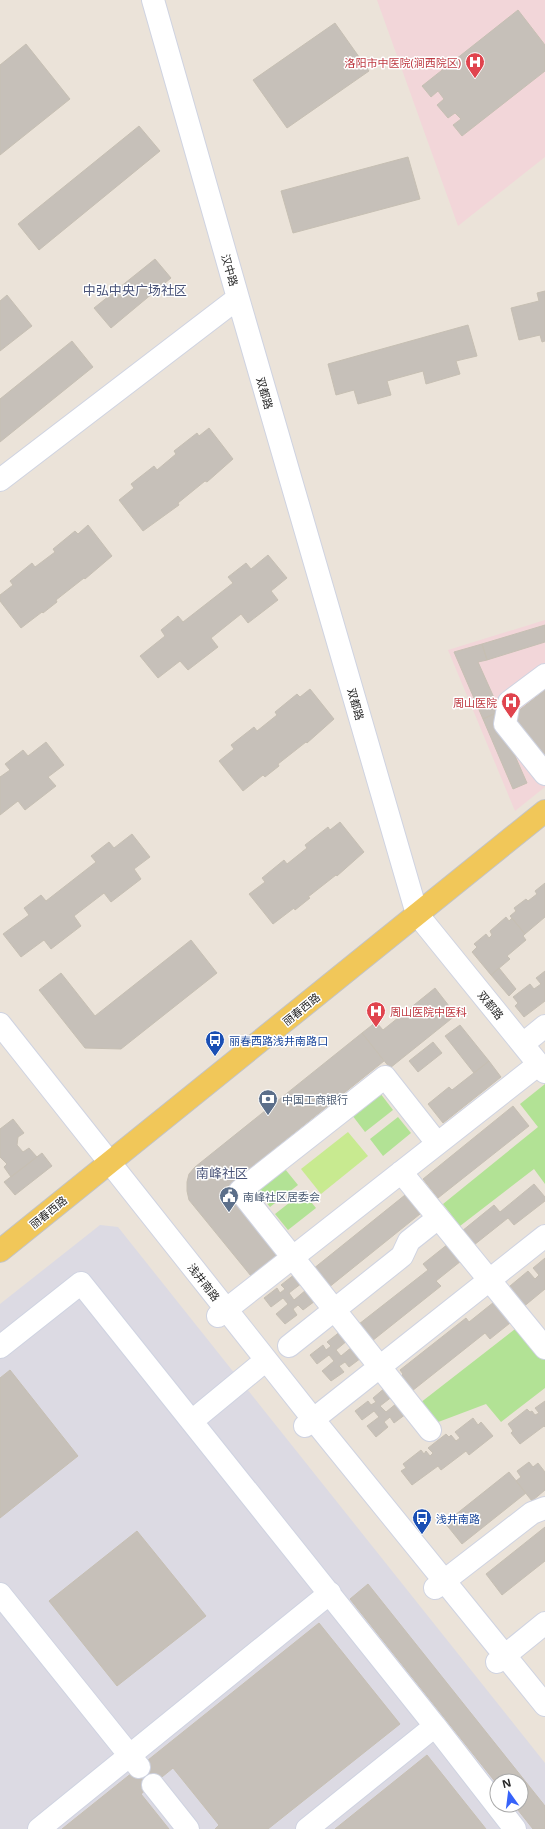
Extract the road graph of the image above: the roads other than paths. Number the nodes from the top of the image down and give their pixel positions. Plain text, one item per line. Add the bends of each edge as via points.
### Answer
1 (153, 0) edge
2 (238, 298) junction
3 (0, 480) edge
4 (545, 675) edge
5 (545, 774) edge
6 (545, 811) edge
7 (545, 831) edge
8 (422, 920) junction
9 (0, 1024) edge
10 (545, 1026) edge
11 (523, 1044) junction
12 (0, 1047) edge
13 (542, 1068) edge
14 (438, 1143) junction
15 (109, 1171) junction
16 (401, 1172) junction
17 (438, 1218) junction
18 (545, 1236) edge
19 (0, 1251) edge
20 (293, 1257) junction
21 (0, 1267) edge
22 (490, 1280) junction
23 (335, 1310) junction
24 (222, 1312) junction
25 (538, 1326) edge
26 (289, 1346) dead end
27 (0, 1347) edge
28 (545, 1348) edge
29 (262, 1363) junction
30 (380, 1367) junction
31 (192, 1421) junction
32 (309, 1422) junction
33 (430, 1430) dead end
34 (545, 1508) edge
35 (440, 1584) junction
36 (330, 1593) junction
37 (0, 1594) edge
38 (545, 1623) edge
39 (501, 1659) junction
40 (545, 1705) edge
41 (545, 1722) edge
42 (435, 1726) junction
43 (134, 1761) junction
44 (153, 1785) dead end
45 (38, 1829) edge
46 (188, 1829) edge
47 (307, 1829) edge
48 (515, 1829) edge

1 - 2 street, 汉中路
2 - 3 street, 汉中路
2 - 8 street, 双都路
4 - 5 street via 509,702 506,724
6 - 8 main road, 丽春西路
7 - 8 main road, 丽春西路
8 - 11 street, 双都路
8 - 15 main road, 丽春西路
9 - 15 street, 浅井南路
10 - 11 street
11 - 13 street, 双都路
12 - 15 street, 浅井南路
13 - 14 street
14 - 16 street
14 - 20 street via 385,1078 240,1191
15 - 19 main road, 丽春西路
15 - 21 main road, 丽春西路
15 - 24 street, 浅井南路
16 - 17 street
16 - 20 street
17 - 22 street
17 - 23 street via 409,1241 402,1256
18 - 22 street
20 - 23 street
20 - 24 street
22 - 25 street
22 - 30 street
23 - 26 street
23 - 30 street
24 - 29 street, 浅井南路
25 - 28 street
27 - 31 street via 81,1282
29 - 31 street
29 - 32 street, 浅井南路
30 - 32 street
30 - 33 street
31 - 36 street
32 - 35 street, 浅井南路
34 - 35 street via 532,1513
35 - 39 street, 浅井南路
36 - 42 street
36 - 43 street
37 - 43 street
38 - 39 street
39 - 40 street, 浅井南路
39 - 41 street, 浅井南路
42 - 47 street
42 - 48 street
43 - 45 street
44 - 46 street

